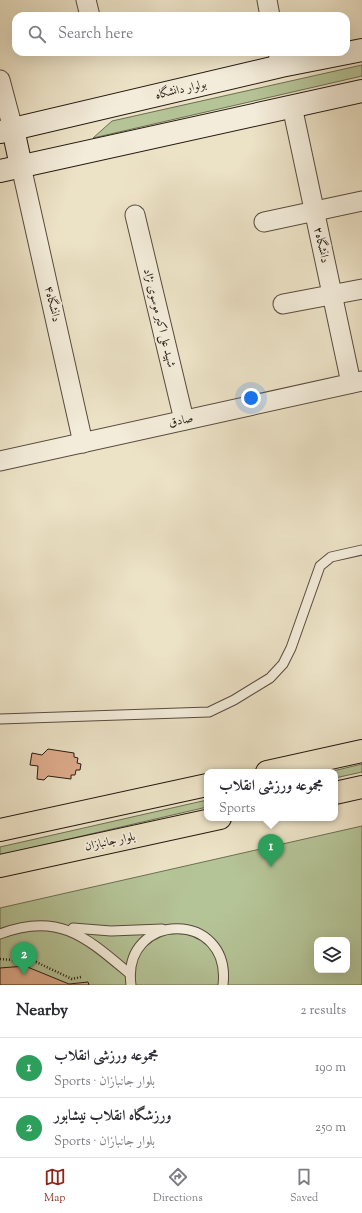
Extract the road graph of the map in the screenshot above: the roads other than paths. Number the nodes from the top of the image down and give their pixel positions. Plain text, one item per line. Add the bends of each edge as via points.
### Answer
1 (86, 0) edge
2 (267, 0) edge
3 (89, 12) edge
4 (269, 12) edge
5 (362, 50) edge
6 (350, 51) edge
7 (307, 56) edge
8 (280, 59) edge
9 (0, 80) edge
10 (362, 91) edge
11 (292, 106) junction
12 (7, 130) edge
13 (21, 166) junction
14 (0, 171) edge
15 (362, 201) edge
16 (314, 211) junction
17 (135, 215) dead end
18 (264, 222) dead end
19 (362, 289) edge
20 (332, 296) junction
21 (284, 304) dead end
22 (356, 382) edge
23 (184, 420) junction
24 (84, 443) junction
25 (0, 461) edge
26 (362, 550) edge
27 (0, 719) edge
28 (362, 751) edge
29 (281, 769) edge
30 (204, 786) edge
31 (362, 787) edge
32 (338, 792) edge
33 (206, 821) edge
34 (0, 830) edge
35 (0, 866) edge
36 (60, 927) junction
37 (169, 928) junction
38 (0, 934) edge
39 (130, 974) junction
40 (131, 985) edge
41 (223, 985) edge

1 - 3 street
2 - 4 street
5 - 6 main road, بولوار دانشگاه
7 - 8 main road, بولوار دانشگاه
8 - 12 main road, بولوار دانشگاه
9 - 12 street
10 - 11 main road
11 - 13 main road
11 - 16 street, دانشگاه۲
12 - 13 main road
13 - 14 main road
13 - 24 street, دانشگاه۴
15 - 16 street
16 - 18 street
16 - 20 street, دانشگاه۲
17 - 23 street, شهید علی اکبر موسوی نژاد
19 - 20 street
20 - 21 street
20 - 22 street, دانشگاه۲
22 - 23 street, صادق
23 - 24 street, صادق
24 - 25 street, صادق
26 - 27 lane via 331,557 320,566 283,664 270,678 219,708 209,712
28 - 29 main road
30 - 34 main road
31 - 32 main road
33 - 35 main road, بلوار جانبازان
36 - 37 lane via 111,931
36 - 38 lane via 36,924
36 - 39 lane via 82,936
37 - 39 lane via 154,934 141,944 133,958
37 - 41 lane via 185,928 196,932 213,945 222,959
39 - 40 lane

